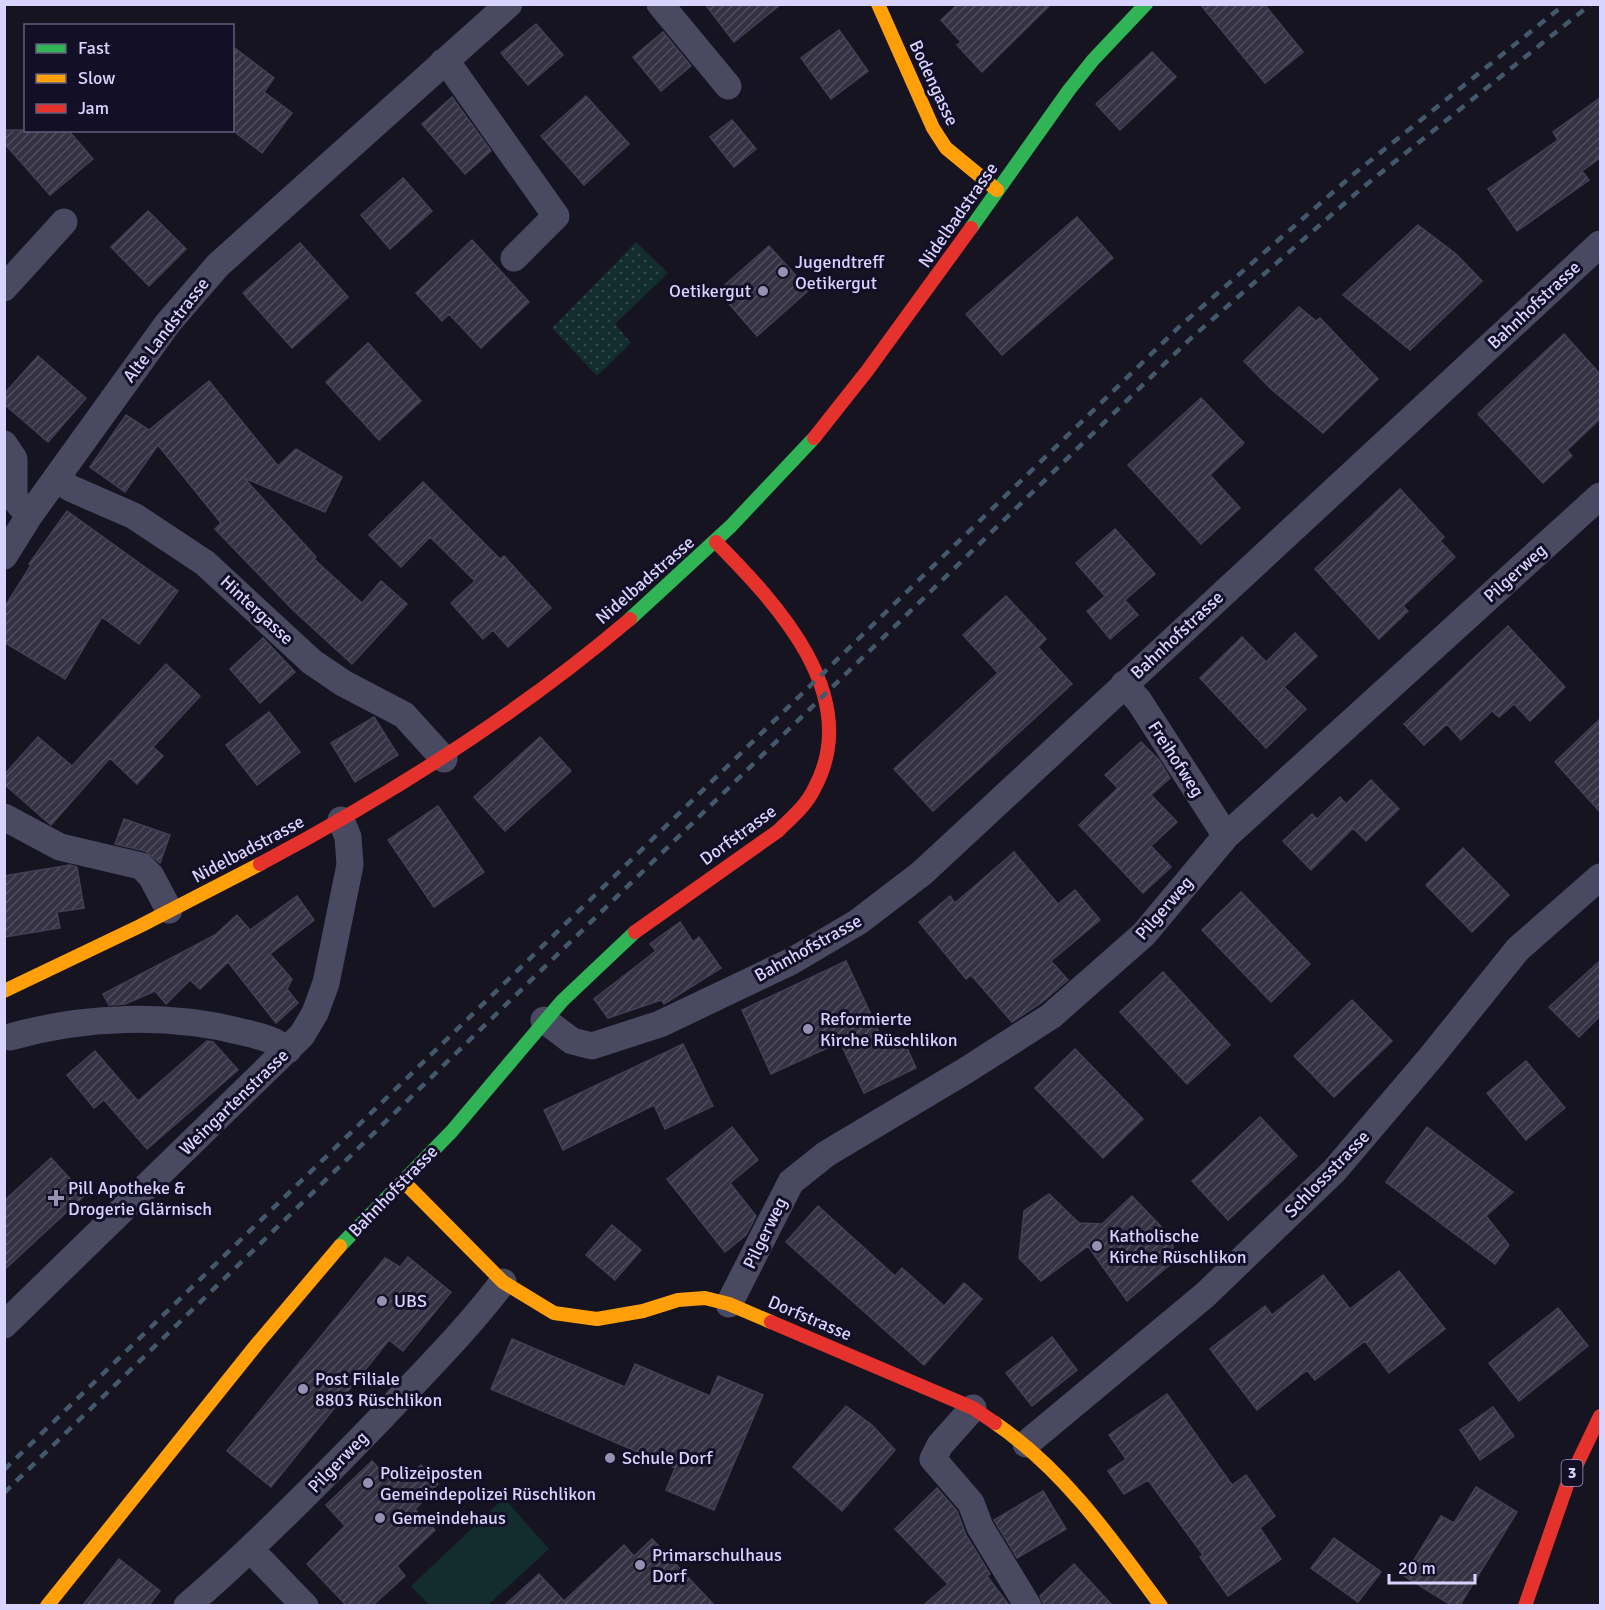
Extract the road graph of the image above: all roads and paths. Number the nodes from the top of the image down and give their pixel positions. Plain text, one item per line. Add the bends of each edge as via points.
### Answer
1 (508, 4) edge
2 (660, 4) edge
3 (878, 4) edge
4 (1146, 4) edge
5 (443, 62) junction
6 (728, 86) dead end
7 (997, 190) junction
8 (64, 222) dead end
9 (1600, 244) edge
10 (514, 258) dead end
11 (4, 288) edge
12 (4, 444) edge
13 (58, 479) junction
14 (1600, 496) edge
15 (29, 516) junction
16 (716, 542) junction
17 (4, 556) edge
18 (1124, 684) junction
19 (444, 759) junction
20 (4, 817) edge
21 (341, 820) junction
22 (1226, 836) junction
23 (1600, 877) edge
24 (169, 910) junction
25 (4, 991) edge
26 (544, 1020) junction
27 (10, 1037) dead end
28 (288, 1050) junction
29 (403, 1181) junction
30 (503, 1281) junction
31 (729, 1304) junction
32 (4, 1325) edge
33 (973, 1408) junction
34 (1600, 1416) edge
35 (1026, 1444) junction
36 (251, 1550) junction
37 (47, 1605) edge
38 (187, 1605) edge
39 (305, 1605) edge
40 (1028, 1605) edge
41 (1161, 1605) edge
42 (1525, 1605) edge

1 - 5 street, Alte Landstrasse
2 - 6 street
3 - 7 street, Bodengasse via 933,128 946,148
4 - 7 street, Nidelbadstrasse via 1081,75
5 - 10 street via 556,216
5 - 13 street, Alte Landstrasse via 218,265 168,322
7 - 16 street, Nidelbadstrasse via 825,424
8 - 11 street
9 - 18 street, Bahnhofstrasse
12 - 15 street via 14,459 14,498
13 - 15 street, Alte Landstrasse
13 - 19 street, Hintergasse via 134,516 205,563 312,662 404,715
14 - 22 street, Pilgerweg
15 - 17 street, Alte Landstrasse
16 - 19 street, Nidelbadstrasse via 639,612 543,690
16 - 26 street, Dorfstrasse via 777,609 810,661 828,712 827,752 821,775 809,796 769,838 662,911 604,959
18 - 22 street, Freihofweg
18 - 26 street, Bahnhofstrasse via 922,873 858,922 792,961 660,1024 602,1045 572,1041
19 - 21 street, Nidelbadstrasse
20 - 24 street via 60,847 141,866 151,876
21 - 24 street, Nidelbadstrasse
21 - 28 street, Weingartenstrasse via 348,837 350,865 328,972 315,1013
22 - 31 street, Pilgerweg via 1144,934 1051,1016 826,1154 791,1182
23 - 35 street, Schlossstrasse via 1518,949 1334,1171 1205,1295
24 - 25 street, Nidelbadstrasse
26 - 29 street, Bahnhofstrasse via 452,1131
27 - 28 street via 88,1023 166,1020 221,1027 276,1041
28 - 32 street, Weingartenstrasse
29 - 30 street, Dorfstrasse
29 - 37 street, Bahnhofstrasse via 330,1257
30 - 31 street, Dorfstrasse via 554,1313 597,1319 687,1299 705,1298
30 - 36 street, Pilgerweg via 473,1322
31 - 33 street, Dorfstrasse
33 - 35 street, Dorfstrasse
33 - 40 street via 940,1445 933,1459 971,1503 980,1527
34 - 42 street, 3 via 1569,1480
35 - 41 street, Dorfstrasse via 1098,1521
36 - 38 street, Pilgerweg
36 - 39 street

